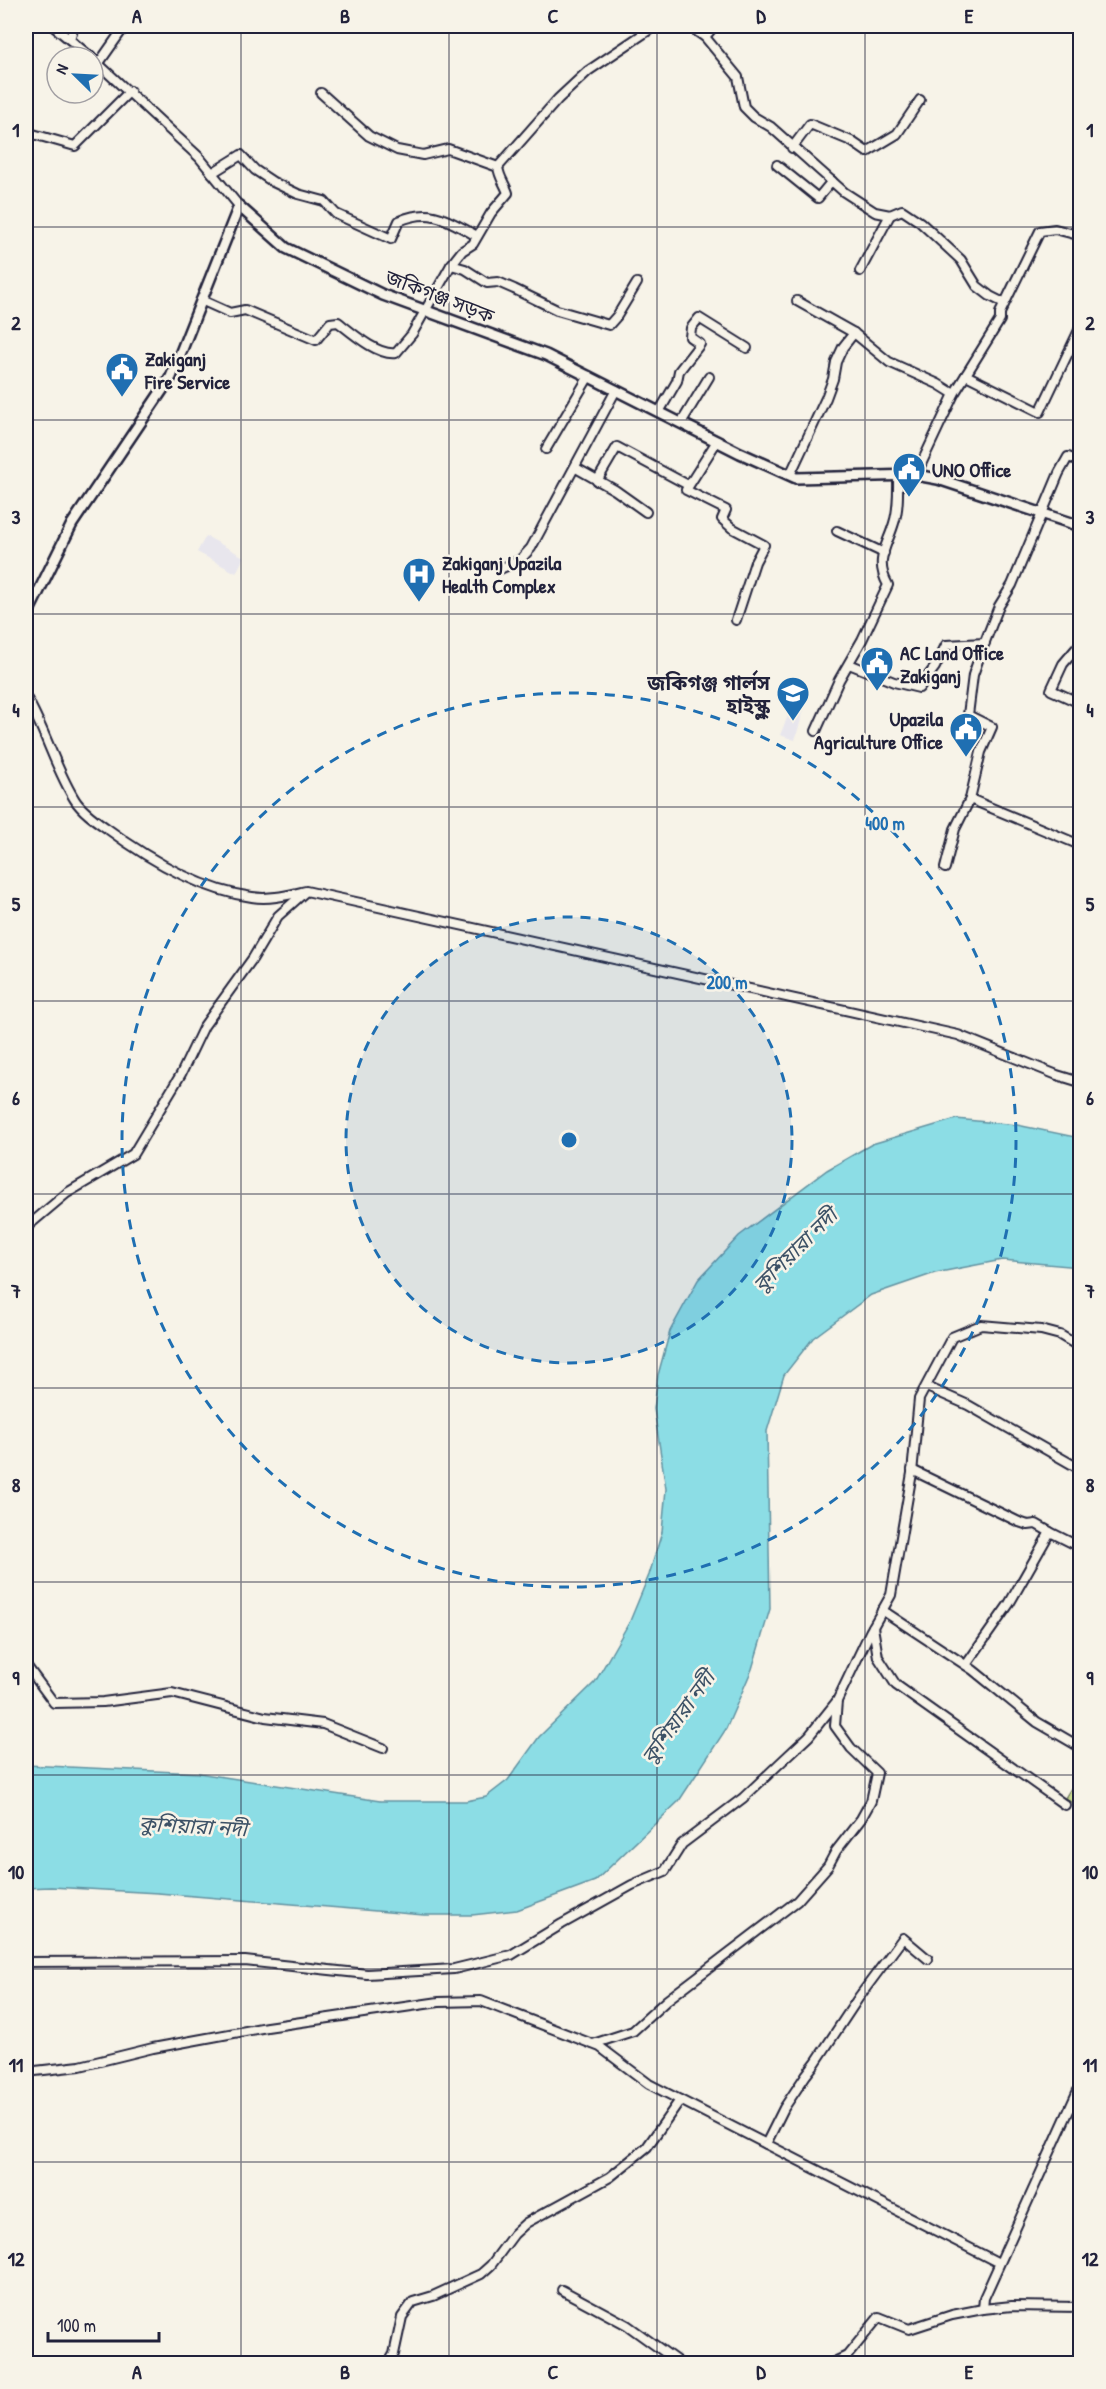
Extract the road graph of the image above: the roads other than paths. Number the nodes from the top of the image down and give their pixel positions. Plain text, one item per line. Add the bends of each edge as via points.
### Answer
1 (53, 26) edge
2 (74, 26) edge
3 (125, 26) edge
4 (655, 26) edge
5 (689, 26) edge
6 (714, 26) edge
7 (705, 37) junction
8 (70, 39) junction
9 (77, 45) edge
10 (105, 48) edge
11 (105, 69) edge
12 (130, 91) junction
13 (321, 93) dead end
14 (920, 100) dead end
15 (26, 132) edge
16 (792, 148) junction
17 (777, 165) dead end
18 (498, 167) junction
19 (212, 173) junction
20 (832, 182) junction
21 (239, 206) junction
22 (890, 215) junction
23 (1080, 233) edge
24 (477, 236) junction
25 (451, 265) junction
26 (860, 271) dead end
27 (637, 283) dead end
28 (201, 300) junction
29 (797, 301) dead end
30 (1004, 303) junction
31 (425, 310) junction
32 (1080, 328) edge
33 (854, 333) junction
34 (747, 348) dead end
35 (966, 375) junction
36 (588, 376) junction
37 (708, 377) dead end
38 (616, 390) junction
39 (954, 394) junction
40 (659, 412) junction
41 (681, 423) junction
42 (717, 441) junction
43 (546, 449) dead end
44 (1080, 461) edge
45 (576, 468) junction
46 (790, 475) junction
47 (916, 475) junction
48 (898, 476) junction
49 (597, 481) junction
50 (688, 485) junction
51 (646, 512) dead end
52 (1042, 513) junction
53 (1080, 526) edge
54 (837, 531) dead end
55 (884, 553) junction
56 (500, 569) dead end
57 (26, 616) edge
58 (736, 620) dead end
59 (985, 643) junction
60 (1080, 644) edge
61 (849, 664) junction
62 (26, 697) edge
63 (1080, 703) edge
64 (816, 731) dead end
65 (970, 799) junction
66 (1080, 845) edge
67 (945, 868) dead end
68 (306, 891) junction
69 (1080, 1082) edge
70 (26, 1231) edge
71 (1080, 1347) edge
72 (927, 1387) junction
73 (1080, 1469) edge
74 (912, 1470) junction
75 (1050, 1532) junction
76 (1080, 1547) edge
77 (882, 1610) junction
78 (873, 1627) junction
79 (26, 1665) edge
80 (966, 1665) junction
81 (837, 1701) junction
82 (1080, 1747) edge
83 (383, 1748) dead end
84 (1065, 1806) dead end
85 (928, 1959) dead end
86 (26, 1962) edge
87 (593, 2044) junction
88 (26, 2072) edge
89 (1080, 2086) edge
90 (680, 2100) junction
91 (766, 2144) junction
92 (999, 2263) junction
93 (562, 2290) dead end
94 (1080, 2307) edge
95 (983, 2309) junction
96 (388, 2364) edge
97 (681, 2364) edge
98 (830, 2364) edge

1 - 8 street
2 - 8 street
3 - 10 street
4 - 18 street via 588,71
5 - 7 street
6 - 7 street
7 - 16 street via 738,77 744,107
8 - 9 street
11 - 12 street
12 - 15 street via 75,146
12 - 19 street
13 - 18 street via 369,136 397,150 423,155 447,149
14 - 16 street via 897,134 867,152 810,124
16 - 20 street
17 - 20 street via 818,198
18 - 24 street via 508,193
19 - 21 street
19 - 24 street via 241,156 273,182 324,201 336,214 391,239 399,221 416,214 440,216
20 - 22 street via 875,212
21 - 28 main road
21 - 31 main road, জকিগঞ্জ সড়ক via 286,248 383,295
22 - 26 street
22 - 30 street via 902,210 920,222 962,260 977,286
23 - 30 street via 1040,231
24 - 25 street
25 - 27 street via 557,310 609,325
25 - 31 street
28 - 31 street via 230,313 245,310 316,340 330,323 338,322 387,354 396,353
28 - 57 main road via 171,377 72,524
29 - 33 street
30 - 35 street via 1000,320
31 - 36 main road, জকিগঞ্জ সড়ক via 546,355
32 - 35 street via 1040,412
33 - 39 street via 889,362
33 - 46 street via 836,362 826,398
34 - 40 street via 699,318 690,337 700,344 679,371
35 - 39 street
36 - 38 main road, জকিগঞ্জ সড়ক
36 - 43 street
37 - 41 street
38 - 40 main road, জকিগঞ্জ সড়ক
38 - 45 street
39 - 47 street
40 - 41 main road, জকিগঞ্জ সড়ক
41 - 42 main road, জকিগঞ্জ সড়ক
42 - 46 main road, জকিগঞ্জ সড়ক
42 - 50 street
44 - 52 street via 1068,457
45 - 49 street
45 - 56 street via 531,548 520,560
46 - 48 main road, জকিগঞ্জ সড়ক
47 - 48 main road, জকিগঞ্জ সড়ক
47 - 52 main road, জকিগঞ্জ সড়ক
48 - 55 street via 895,522
49 - 50 street via 616,447
49 - 51 street
50 - 58 street via 686,490 726,510 722,519 732,528 764,545
52 - 53 main road, জকিগঞ্জ সড়ক
52 - 59 street
54 - 55 street
55 - 61 street via 881,563 888,585
59 - 61 street via 946,645 919,688
59 - 65 street via 973,675 968,715 992,727 981,752
60 - 63 street via 1063,664 1051,690
61 - 64 street
62 - 68 street via 76,802 135,849 194,880 232,893 279,897
65 - 66 street
65 - 67 street via 955,830
68 - 69 street via 958,1035
68 - 70 street via 278,916 204,1026 182,1074 133,1154 67,1193
71 - 72 street via 1060,1335 1041,1330 981,1325 952,1337
72 - 73 street via 968,1405
72 - 74 street via 920,1399
74 - 75 street via 1000,1514
74 - 77 street via 891,1595
75 - 76 street
75 - 80 street via 1009,1604
77 - 78 street
77 - 80 street
78 - 81 street
78 - 84 street via 878,1657 896,1685
79 - 83 street via 54,1703 103,1702 172,1693 265,1717 323,1724
80 - 82 street via 1038,1722
81 - 86 street via 809,1736 765,1778 682,1844 665,1871 632,1885 511,1955 454,1969 367,1974 245,1961
81 - 87 street via 835,1726 877,1773 871,1801 828,1866 797,1901 667,2000 633,2031
85 - 91 street via 903,1938 784,2108
87 - 88 street via 481,2001 439,2002 267,2027 80,2066
87 - 90 street via 649,2084
89 - 92 street
90 - 91 street
90 - 96 street via 647,2147 610,2177 526,2223 481,2274 413,2302 402,2317
91 - 92 street
92 - 95 street
93 - 97 street via 627,2325
94 - 95 street
95 - 98 street via 909,2329 879,2317 847,2356

